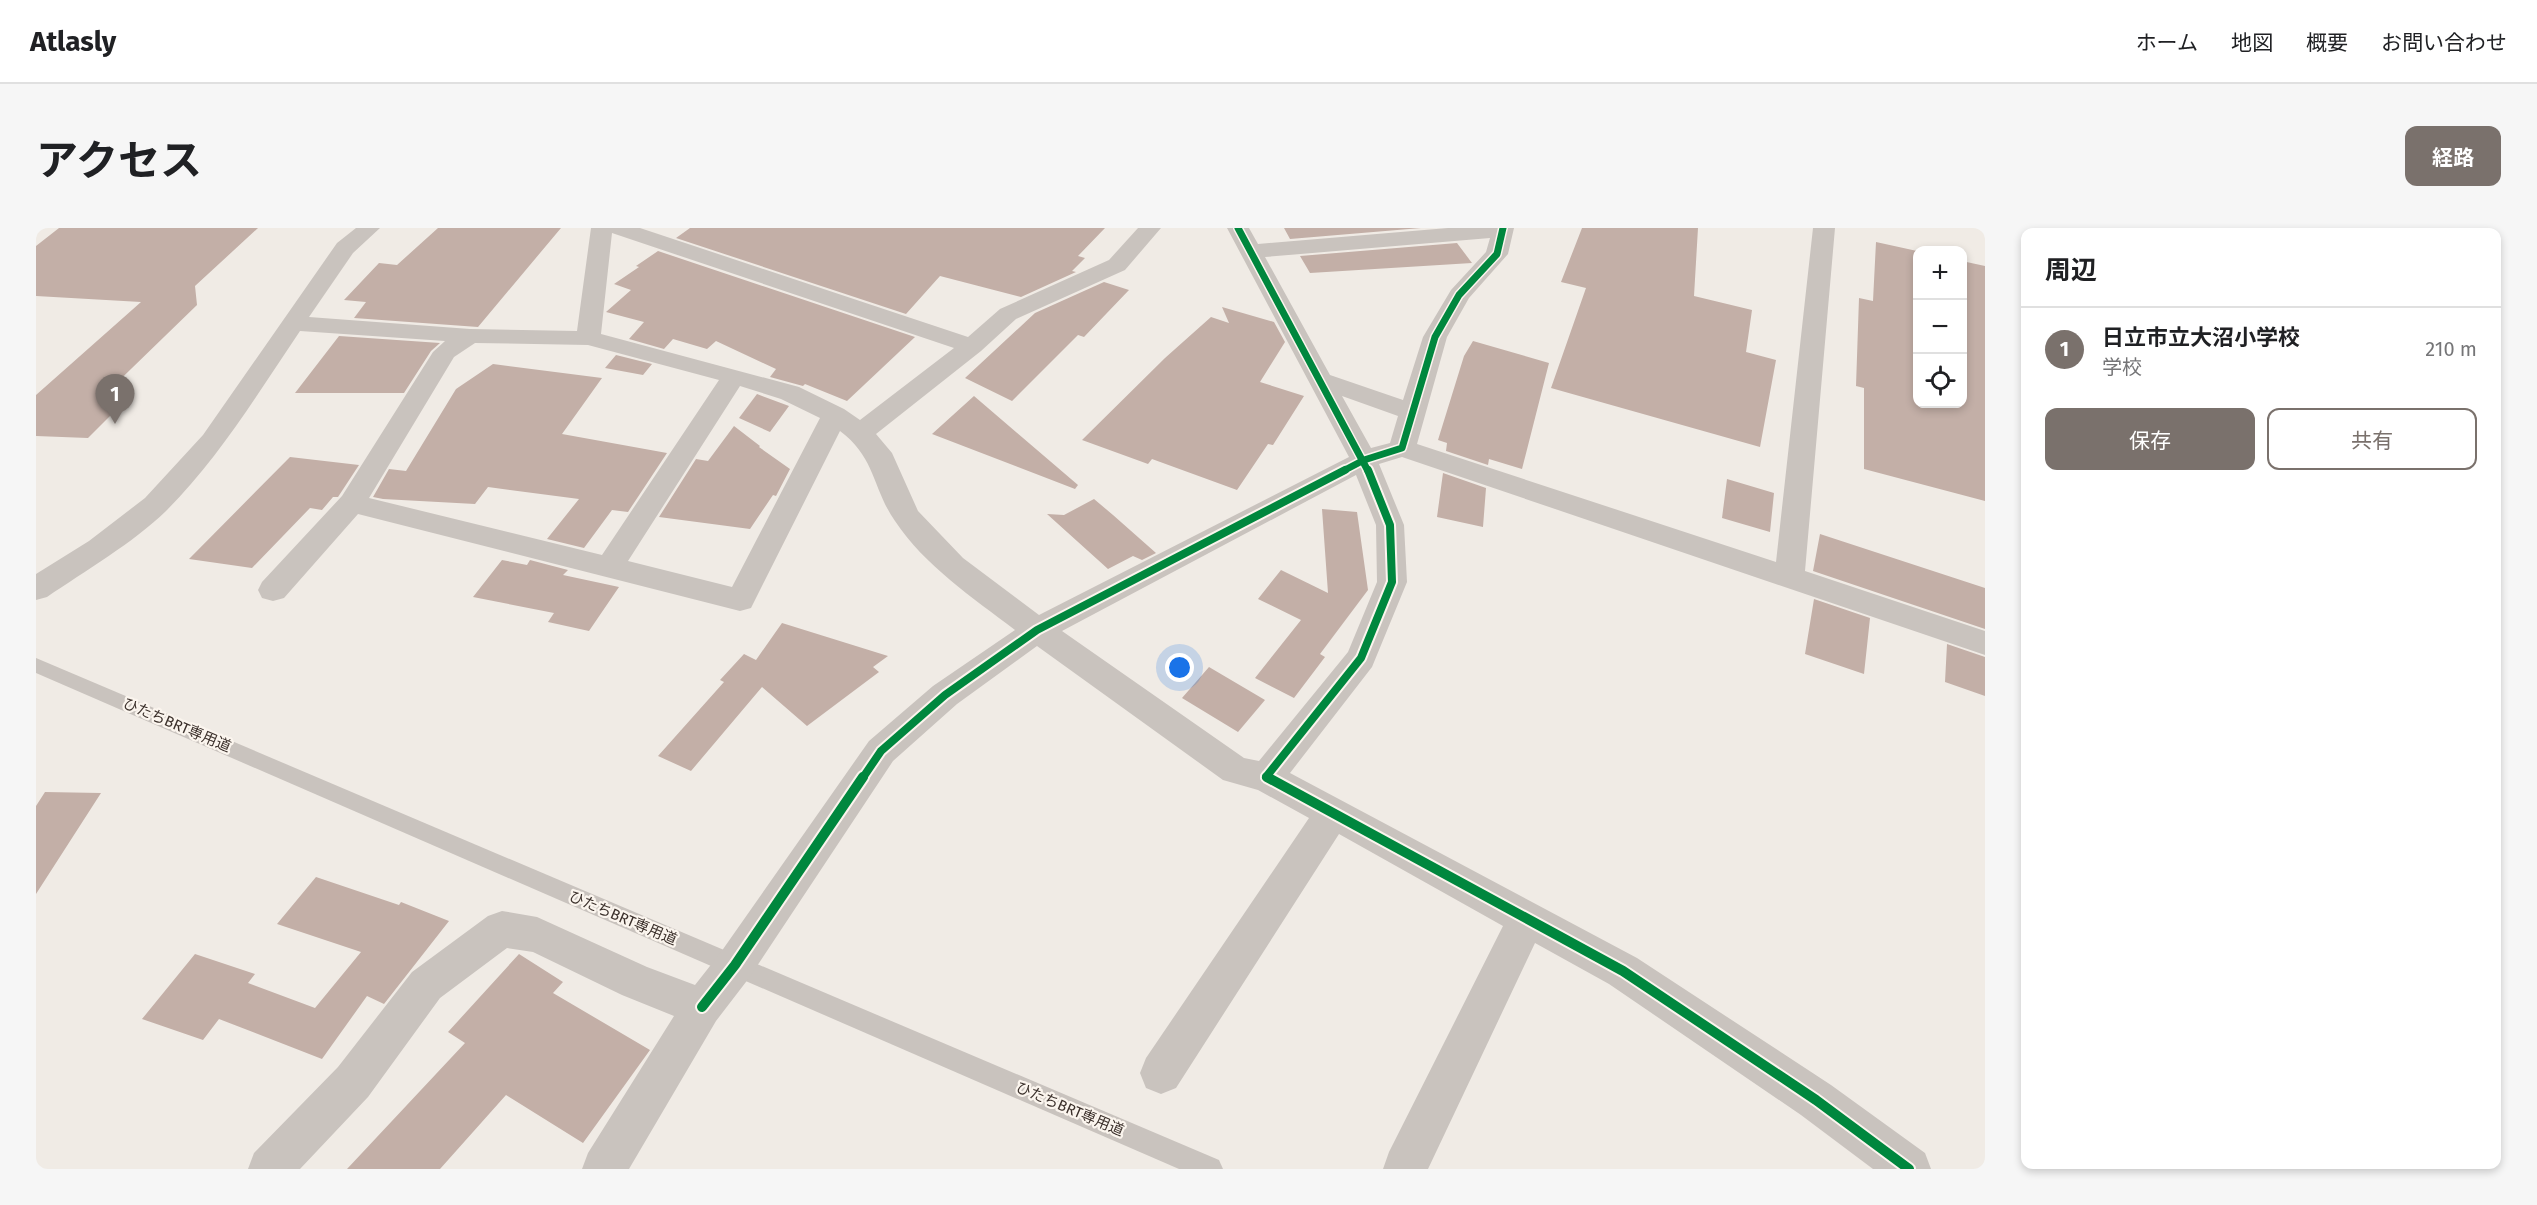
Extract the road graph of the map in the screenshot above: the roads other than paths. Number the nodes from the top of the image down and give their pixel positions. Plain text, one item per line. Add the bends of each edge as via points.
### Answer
1 (369, 228) edge
2 (602, 228) edge
3 (618, 228) edge
4 (1150, 228) edge
5 (1824, 228) edge
6 (1503, 229) edge
7 (1244, 239) edge
8 (292, 323) junction
9 (470, 336) junction
10 (588, 338) junction
11 (972, 346) junction
12 (734, 376) junction
13 (1321, 380) junction
14 (1413, 412) junction
15 (835, 415) junction
16 (860, 433) junction
17 (1401, 448) junction
18 (1364, 460) junction
19 (352, 503) junction
20 (610, 566) junction
21 (1789, 578) junction
22 (36, 589) edge
23 (273, 590) dead end
24 (1037, 630) junction
25 (1985, 644) edge
26 (36, 665) edge
27 (1266, 777) junction
28 (1333, 813) junction
29 (1527, 918) junction
30 (735, 965) junction
31 (702, 1007) junction
32 (1161, 1072) dead end
33 (1406, 1168) edge
34 (270, 1169) edge
35 (604, 1169) edge
36 (1210, 1169) edge
37 (1909, 1169) edge

1 - 8 street via 345,248
2 - 10 street
3 - 11 street
4 - 11 street via 1117,265 1008,314
5 - 21 street
6 - 7 street
6 - 14 street via 1497,254 1459,295 1436,337
7 - 13 street
8 - 9 street
8 - 22 street via 212,441 155,505
9 - 10 street
9 - 19 street via 445,352
10 - 12 street
11 - 16 street
12 - 15 street via 790,393
12 - 20 street
13 - 14 street
13 - 18 street
14 - 17 street
15 - 16 street
15 - 20 street via 740,600
16 - 24 street via 878,453 906,516 952,566
17 - 18 street
17 - 21 street
18 - 24 street
18 - 27 street via 1390,525 1392,582 1361,658
19 - 20 street
19 - 23 street
21 - 25 street
24 - 27 street via 1235,770
24 - 30 street via 945,695 881,752
26 - 30 lane, ひたちBRT専用道
27 - 28 street
28 - 29 street
28 - 32 street
29 - 33 street
29 - 37 street via 1623,971 1816,1100
30 - 31 street
30 - 36 lane, ひたちBRT専用道
31 - 34 street via 636,982 537,935 502,929 426,985 353,1082
31 - 35 street

